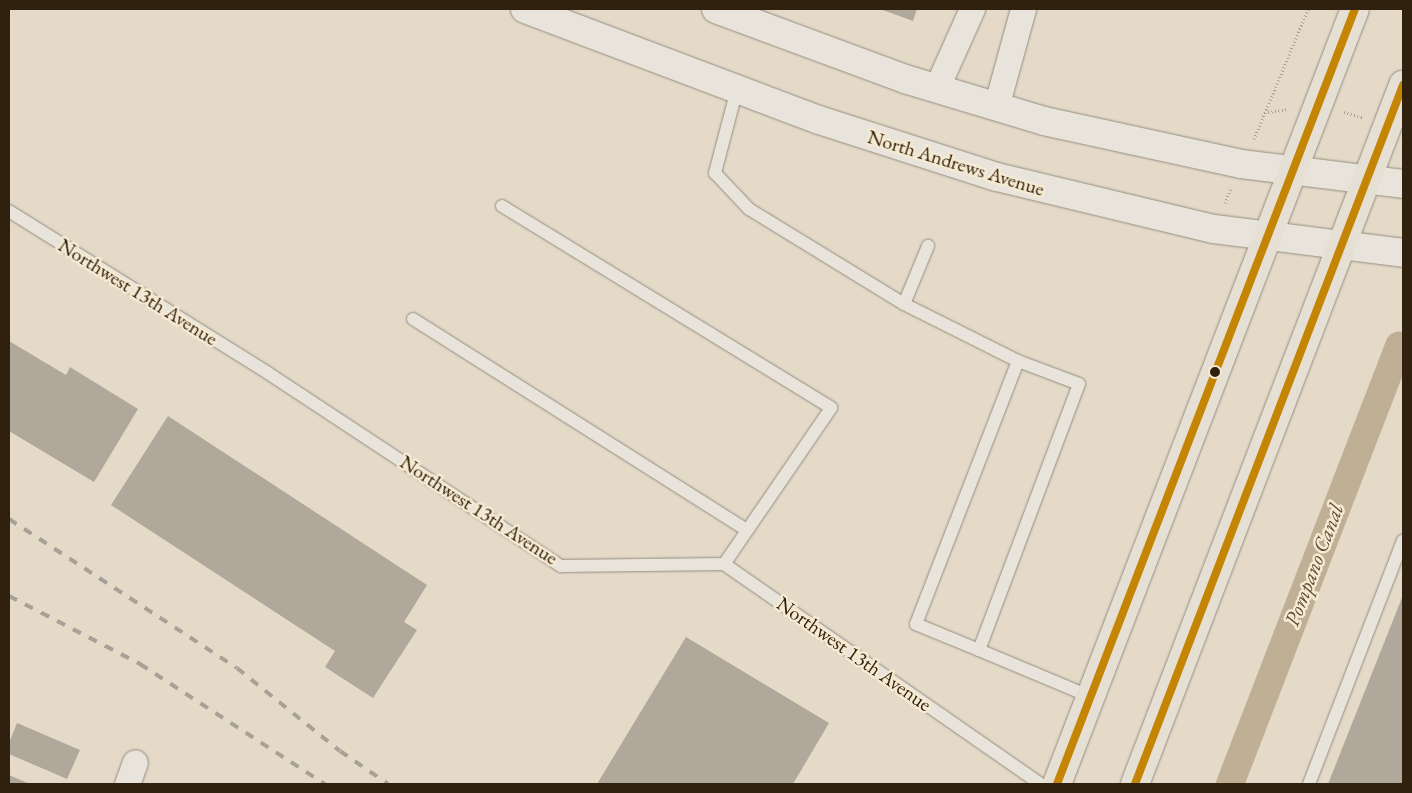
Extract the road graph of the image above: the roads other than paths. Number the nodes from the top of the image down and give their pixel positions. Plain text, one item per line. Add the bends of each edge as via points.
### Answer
1 (525, 9) edge
2 (716, 9) edge
3 (972, 9) edge
4 (1023, 9) edge
5 (1355, 9) edge
6 (1403, 85) edge
7 (737, 89) junction
8 (936, 89) junction
9 (996, 107) junction
10 (1292, 170) junction
11 (1366, 179) junction
12 (1403, 184) edge
13 (502, 206) dead end
14 (9, 211) edge
15 (1267, 236) junction
16 (1341, 245) junction
17 (928, 246) dead end
18 (1403, 253) edge
19 (904, 304) junction
20 (413, 319) dead end
21 (1018, 361) junction
22 (747, 530) junction
23 (1403, 541) edge
24 (724, 564) junction
25 (979, 650) junction
26 (1089, 696) junction
27 (1040, 784) edge
28 (1057, 784) edge
29 (1135, 784) edge
30 (1309, 784) edge

1 - 7 main road, North Andrews Avenue
2 - 8 main road
3 - 8 street
4 - 9 street
5 - 10 main road
6 - 11 main road
7 - 15 main road, North Andrews Avenue via 906,150 988,174 1214,229
7 - 19 lane via 715,173 749,209
8 - 9 main road
9 - 10 main road via 1137,143 1241,164
10 - 11 main road
10 - 15 main road
11 - 12 main road
11 - 16 main road
13 - 22 lane via 831,408
14 - 24 lane, Northwest 13th Avenue via 268,373 561,566
15 - 16 main road, North Andrews Avenue
15 - 26 main road
16 - 18 main road, North Andrews Avenue
16 - 29 main road
17 - 19 lane
19 - 21 lane
20 - 22 lane
21 - 25 lane via 1079,384
21 - 25 lane via 916,624
22 - 24 lane
23 - 30 lane
24 - 27 lane, Northwest 13th Avenue
25 - 26 lane
26 - 28 main road

